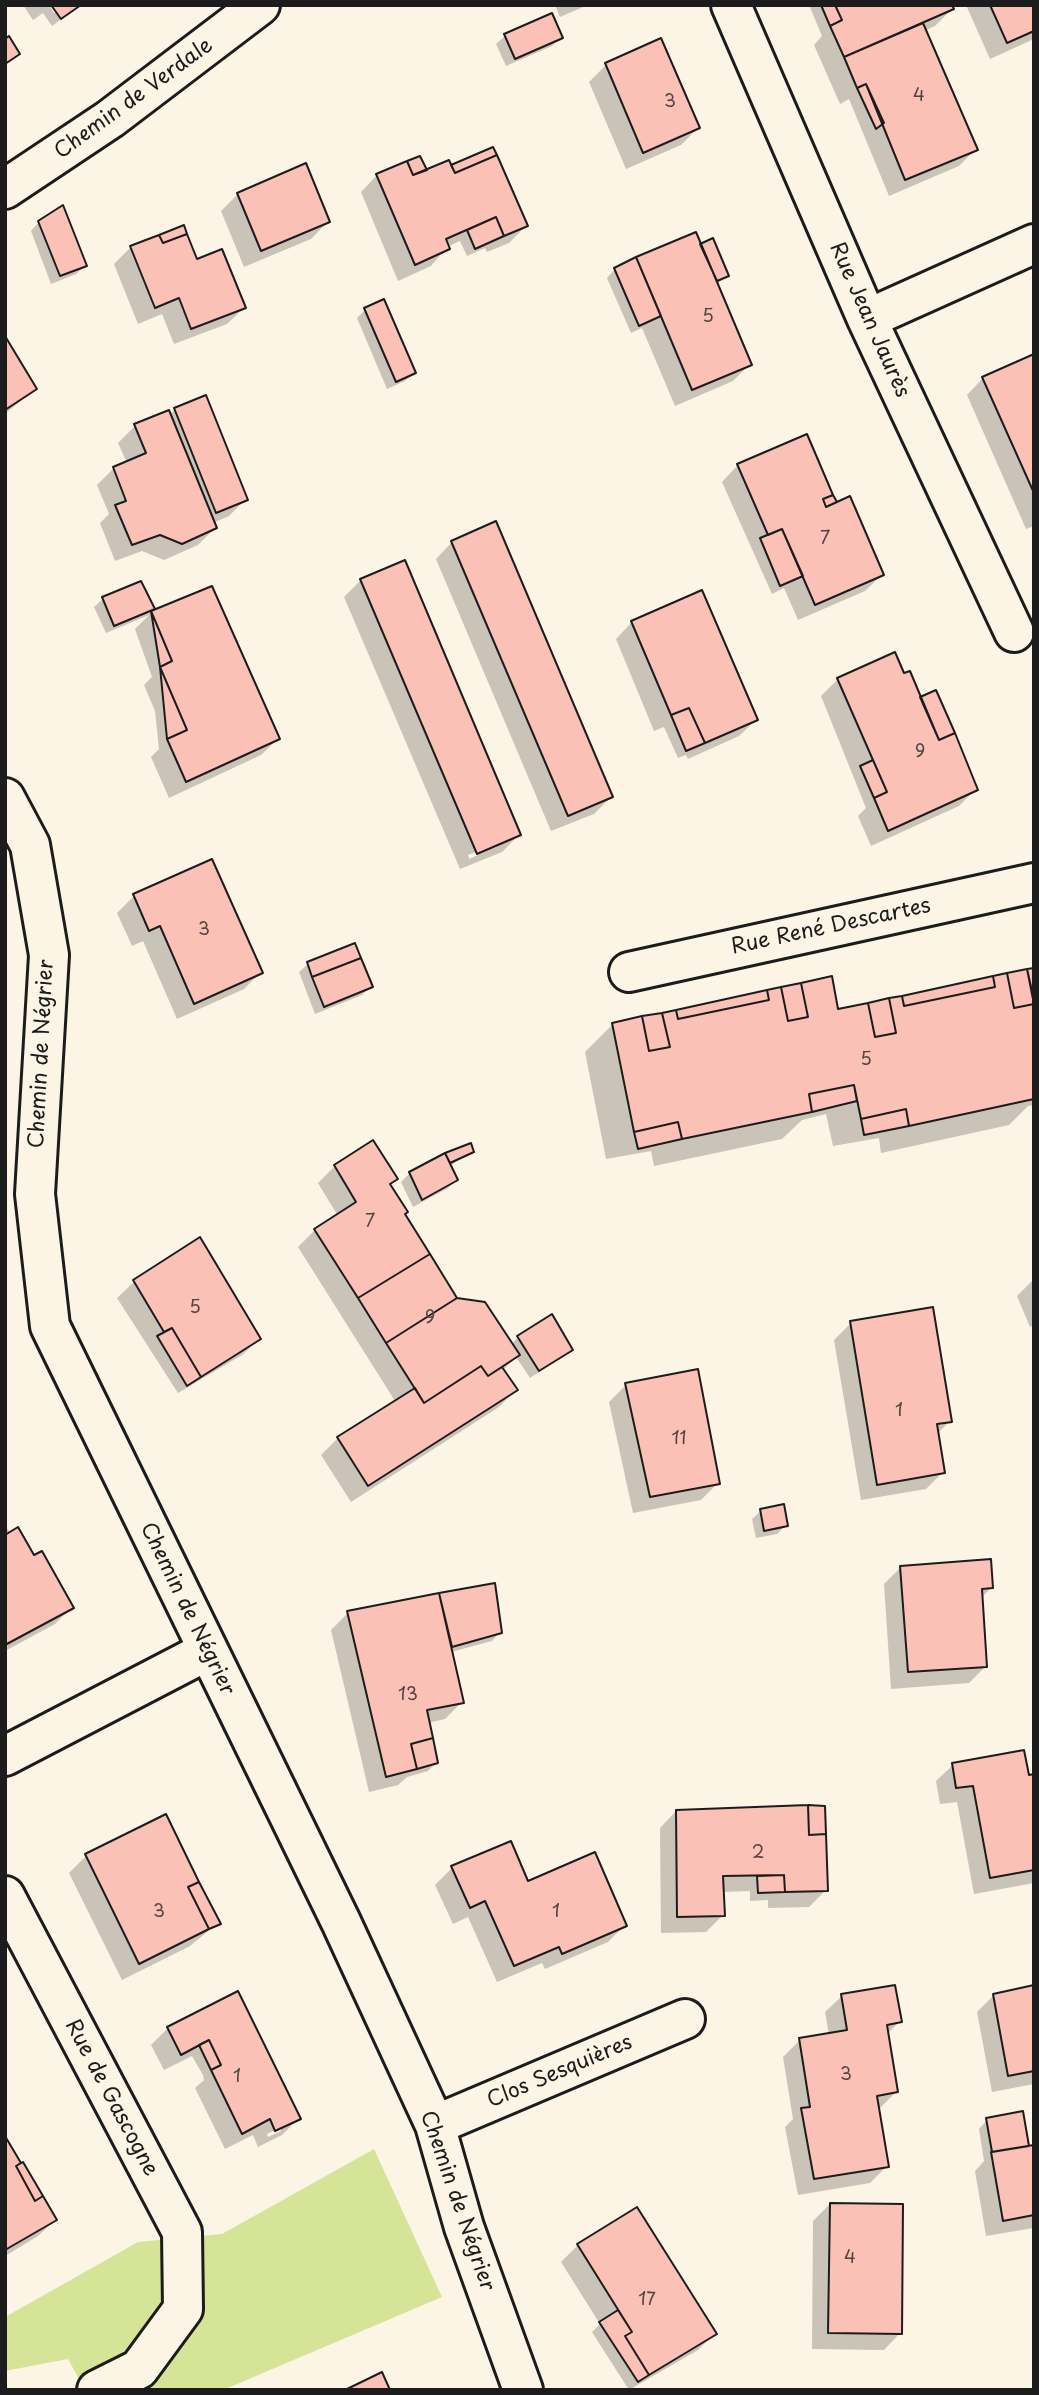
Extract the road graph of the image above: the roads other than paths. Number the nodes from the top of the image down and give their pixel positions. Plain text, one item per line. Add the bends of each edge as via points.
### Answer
1 (260, 5) edge
2 (731, 5) edge
3 (5, 189) edge
4 (1034, 244) edge
5 (867, 319) junction
6 (1014, 632) dead end
7 (5, 798) edge
8 (1034, 883) edge
9 (629, 972) dead end
10 (207, 1651) junction
11 (5, 1756) edge
12 (5, 1896) edge
13 (685, 2019) dead end
14 (435, 2125) junction
15 (97, 2390) edge
16 (523, 2390) edge

1 - 3 street, Chemin de Verdale via 110,120
2 - 5 street, Rue Jean Jaurès
4 - 5 street
5 - 6 street, Rue Jean Jaurès
7 - 10 street, Chemin de Négrier via 30,845 49,955 35,1194 50,1326
8 - 9 street, Rue René Descartes
10 - 11 street
10 - 14 street, Chemin de Négrier
12 - 15 street, Rue de Gascogne via 182,2232 183,2309 139,2369
13 - 14 street, Clos Sesquières
14 - 16 street, Chemin de Négrier via 464,2227

